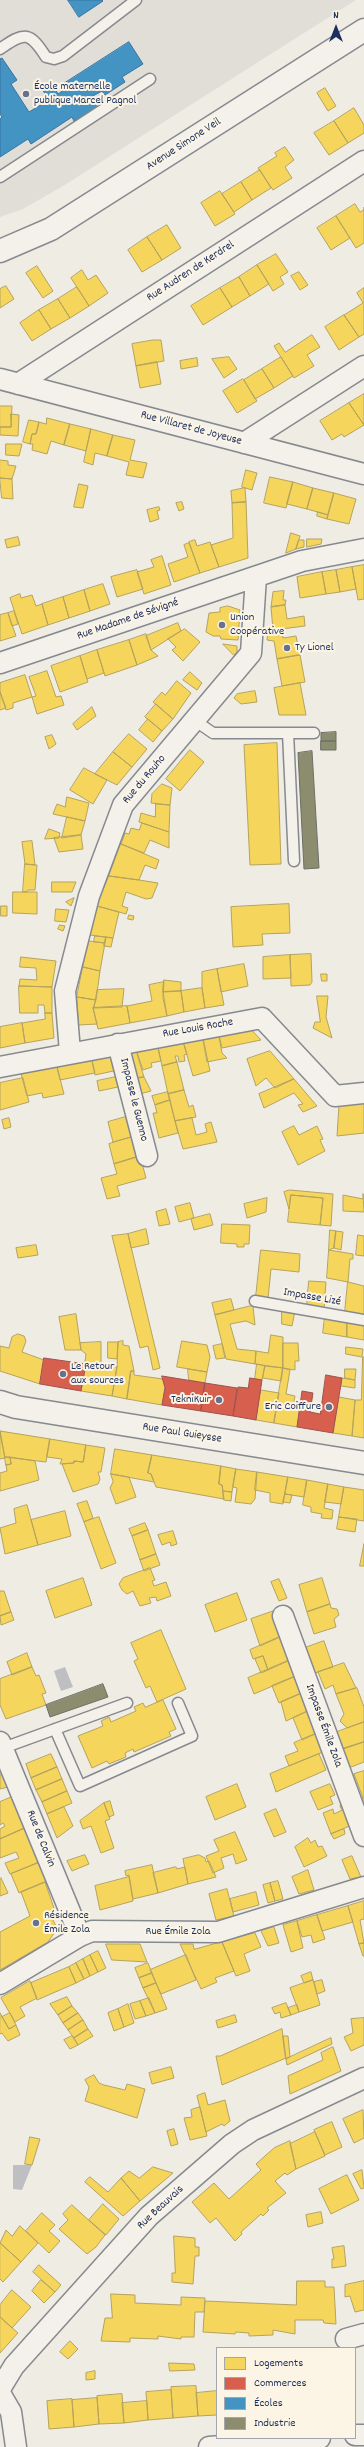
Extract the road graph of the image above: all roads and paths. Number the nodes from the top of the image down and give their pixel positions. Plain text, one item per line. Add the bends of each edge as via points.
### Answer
1 (136, 0) edge
2 (364, 30) edge
3 (0, 49) edge
4 (150, 79) dead end
5 (364, 161) edge
6 (0, 177) edge
7 (0, 251) edge
8 (364, 366) edge
9 (9, 381) edge
10 (244, 443) junction
11 (364, 474) edge
12 (364, 549) edge
13 (256, 576) junction
14 (0, 663) edge
15 (194, 720) junction
16 (288, 733) junction
17 (314, 733) dead end
18 (294, 861) dead end
19 (118, 1044) junction
20 (70, 1052) junction
21 (0, 1067) edge
22 (364, 1093) edge
23 (147, 1156) dead end
24 (255, 1301) dead end
25 (364, 1320) edge
26 (0, 1402) edge
27 (364, 1463) edge
28 (283, 1616) dead end
29 (126, 1703) dead end
30 (178, 1703) dead end
31 (55, 1729) junction
32 (1, 1745) edge
33 (364, 1836) edge
34 (364, 1887) edge
35 (80, 1936) junction
36 (0, 1984) edge
37 (364, 2078) edge
38 (0, 2389) edge
39 (0, 2393) edge
40 (308, 2439) edge
41 (16, 2447) edge
42 (209, 2447) edge

1 - 3 lane via 58,58 46,57 35,40 26,36 16,38
2 - 7 main road, Avenue Simone Veil via 51,230
4 - 6 lane
5 - 9 street, Rue Audren de Kerdrel
8 - 10 street
9 - 10 street, Rue Villaret de Joyeuse
10 - 11 street, Rue Villaret de Joyeuse
12 - 13 street, Rue Madame de Sévigné via 302,561
13 - 14 street, Rue Madame de Sévigné
13 - 15 street, Rue du Rouho via 251,653
15 - 16 lane via 213,733
15 - 20 street, Rue du Rouho via 123,805 89,896 65,991
16 - 17 lane
16 - 18 lane
19 - 20 street, Rue Louis Roche
19 - 22 street, Rue Louis Roche via 262,1018 335,1096
19 - 23 street, Impasse le Guenno
20 - 21 street, Rue Louis Roche
24 - 25 lane, Impasse Lizé
26 - 27 main road, Rue Paul Guieysse via 16,1407
28 - 33 street, Impasse Émile Zola
29 - 31 lane
30 - 31 lane via 192,1736 80,1786
31 - 32 lane
32 - 35 street, Rue de Calvin
34 - 35 street, Rue Émile Zola via 218,1932 92,1931
35 - 36 street, Rue Émile Zola
37 - 38 street, Rue Beauvais via 253,2130 232,2144 150,2216 14,2366
39 - 41 street via 11,2412
40 - 42 street

